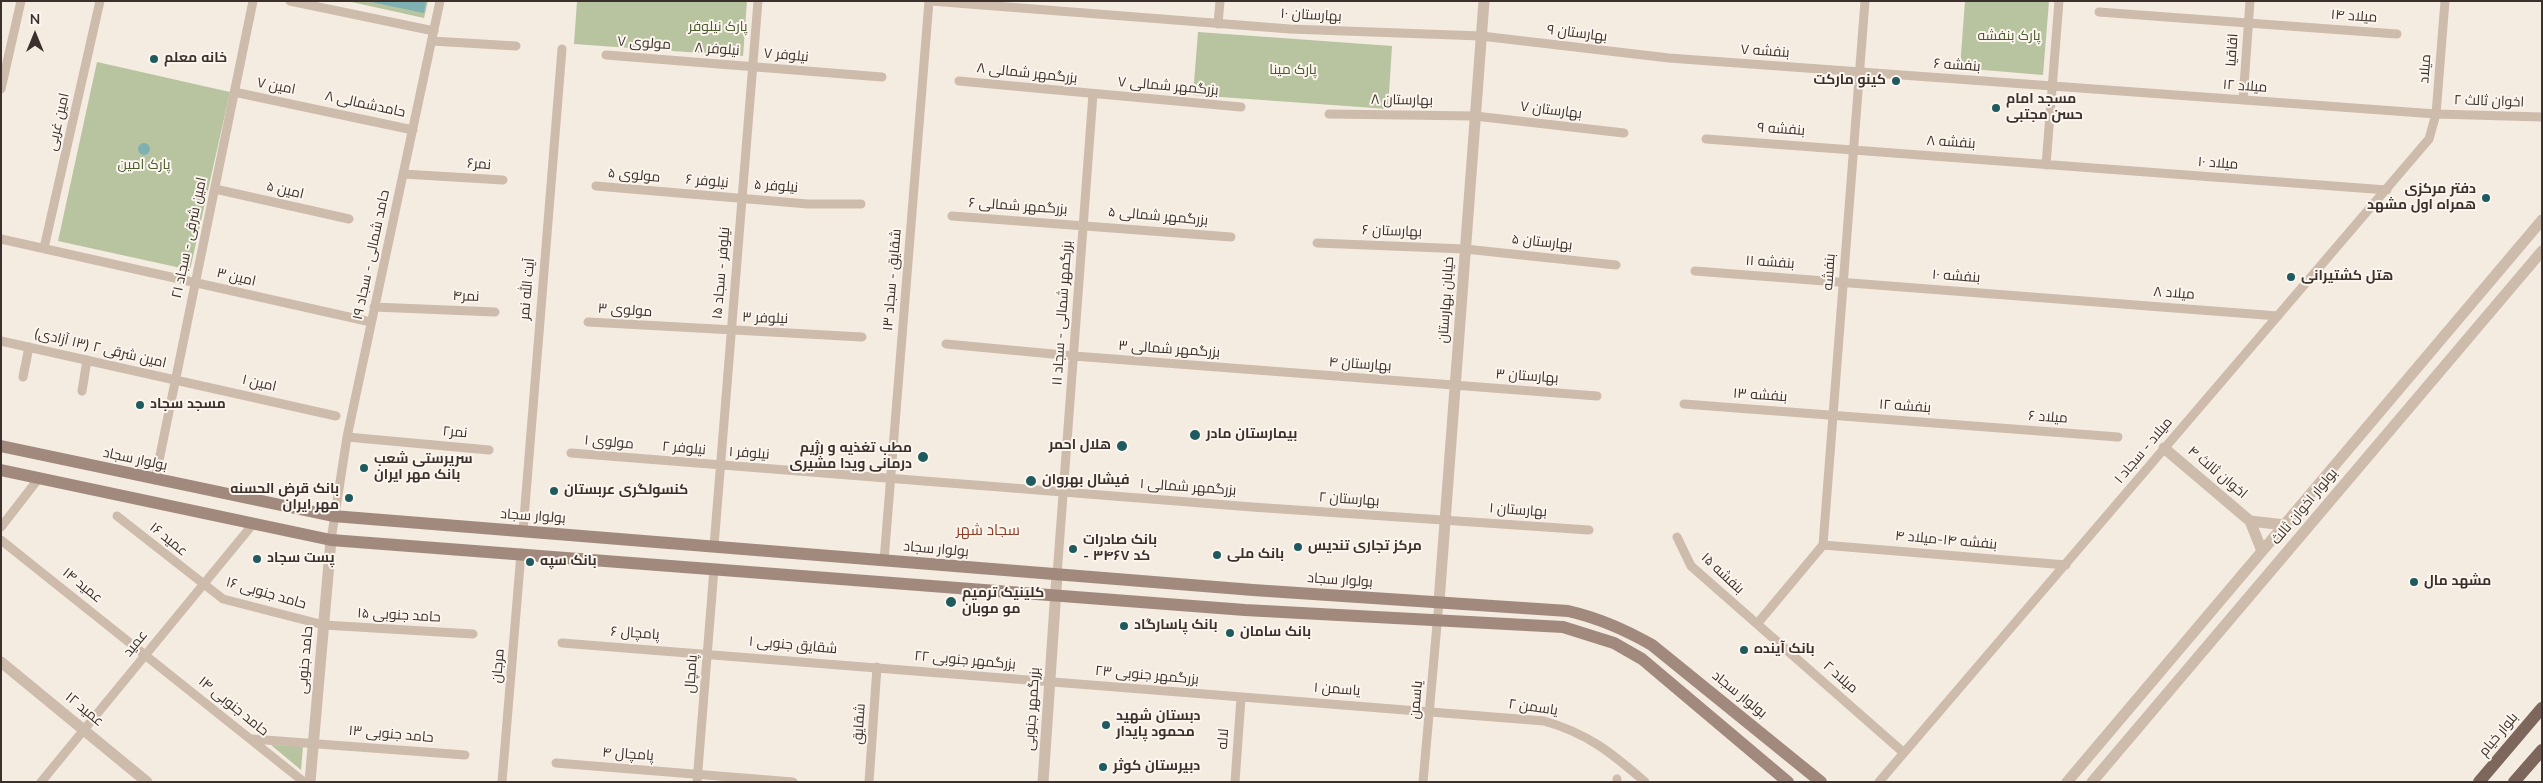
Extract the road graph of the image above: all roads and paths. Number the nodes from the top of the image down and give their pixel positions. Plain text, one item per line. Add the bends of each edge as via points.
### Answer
1 (21, 1) edge
2 (100, 1) edge
3 (253, 1) edge
4 (290, 1) edge
5 (440, 1) edge
6 (758, 1) edge
7 (930, 1) edge
8 (1220, 1) edge
9 (1484, 1) edge
10 (1865, 1) edge
11 (2059, 1) edge
12 (2250, 1) edge
13 (2445, 1) edge
14 (2099, 12) dead end
15 (2249, 23) junction
16 (1218, 24) junction
17 (2397, 34) dead end
18 (433, 36) junction
19 (1481, 36) junction
20 (1, 39) edge
21 (12, 41) junction
22 (516, 46) dead end
23 (562, 49) dead end
24 (606, 55) dead end
25 (1670, 58) joint
26 (680, 61) joint
27 (753, 67) junction
28 (1859, 72) junction
29 (882, 77) dead end
30 (959, 81) dead end
31 (2052, 86) junction
32 (1, 89) edge
33 (234, 92) junction
34 (1093, 94) junction
35 (2243, 100) junction
36 (1241, 106) dead end
37 (311, 108) joint
38 (1328, 114) dead end
39 (2436, 114) junction
40 (1475, 116) junction
41 (2542, 117) edge
42 (413, 130) junction
43 (1624, 133) dead end
44 (1706, 138) dead end
45 (2429, 139) joint
46 (1853, 150) junction
47 (2046, 165) junction
48 (403, 174) junction
49 (503, 180) dead end
50 (596, 186) dead end
51 (214, 188) junction
52 (2387, 190) junction
53 (669, 192) joint
54 (742, 198) junction
55 (862, 204) dead end
56 (952, 216) dead end
57 (349, 219) dead end
58 (2542, 220) edge
59 (1083, 225) junction
60 (1231, 237) dead end
61 (1, 239) edge
62 (1317, 243) dead end
63 (44, 248) junction
64 (1465, 249) junction
65 (2542, 251) edge
66 (1616, 265) dead end
67 (1695, 271) dead end
68 (195, 282) junction
69 (1843, 283) junction
70 (2067, 300) joint
71 (374, 307) junction
72 (496, 312) dead end
73 (2278, 316) junction
74 (372, 322) junction
75 (588, 322) dead end
76 (731, 332) junction
77 (862, 337) dead end
78 (1, 340) edge
79 (946, 344) dead end
80 (28, 347) junction
81 (1074, 356) junction
82 (87, 360) junction
83 (1263, 371) joint
84 (23, 378) dead end
85 (175, 380) junction
86 (1455, 386) junction
87 (82, 391) dead end
88 (1597, 396) dead end
89 (1684, 404) dead end
90 (336, 416) dead end
91 (1833, 416) junction
92 (1976, 426) joint
93 (347, 437) junction
94 (2118, 437) dead end
95 (1, 446) edge
96 (2164, 448) junction
97 (489, 450) dead end
98 (571, 453) dead end
99 (646, 460) joint
100 (720, 466) junction
101 (1, 470) edge
102 (39, 478) junction
103 (891, 479) junction
104 (154, 480) junction
105 (973, 485) joint
106 (1063, 492) junction
107 (1252, 507) joint
108 (2294, 514) junction
109 (117, 516) dead end
110 (333, 516) junction
111 (1445, 521) junction
112 (2250, 521) junction
113 (253, 524) junction
114 (2284, 525) junction
115 (2309, 526) junction
116 (1, 527) edge
117 (1588, 530) dead end
118 (522, 531) junction
119 (1677, 536) dead end
120 (1, 540) edge
121 (331, 540) junction
122 (1823, 545) junction
123 (714, 546) junction
124 (2262, 551) junction
125 (521, 553) junction
126 (884, 561) junction
127 (2066, 565) junction
128 (714, 569) junction
129 (1057, 574) junction
130 (202, 584) junction
131 (1056, 596) junction
132 (1439, 602) junction
133 (1438, 621) junction
134 (1757, 624) junction
135 (324, 625) junction
136 (473, 634) dead end
137 (562, 643) dead end
138 (707, 653) junction
139 (145, 654) junction
140 (1, 662) edge
141 (877, 667) junction
142 (1050, 682) junction
143 (1241, 698) junction
144 (2542, 708) edge
145 (1430, 711) junction
146 (84, 729) junction
147 (252, 739) junction
148 (314, 742) junction
149 (2542, 750) edge
150 (1904, 753) junction
151 (465, 755) dead end
152 (556, 763) dead end
153 (698, 778) edge
154 (41, 782) edge
155 (147, 782) edge
156 (304, 782) edge
157 (310, 782) edge
158 (502, 782) edge
159 (793, 782) edge
160 (869, 782) edge
161 (1043, 782) edge
162 (1235, 782) edge
163 (1424, 782) edge
164 (1645, 782) edge
165 (1788, 782) edge
166 (1821, 782) edge
167 (1878, 782) edge
168 (2067, 782) edge
169 (2092, 782) edge
170 (2479, 782) edge
171 (2514, 782) edge

1 - 21 street
2 - 63 street, امین غربی
3 - 33 street, امین شرقی - سجاد ۲۱
4 - 18 street
5 - 18 street, حامد شمالی - سجاد ۱۹
6 - 27 street, نیلوفر - سجاد ۱۵
7 - 16 street, بهارستان ۱۰
7 - 103 street, شقایق - سجاد ۱۳
8 - 16 street
9 - 19 street, خیابان بهارستان
10 - 28 street, بنفشه
11 - 31 street
12 - 15 street, اقاقیا
13 - 39 street, میلاد
14 - 15 street, میلاد ۱۴
15 - 17 street, میلاد ۱۴
15 - 35 street, اقاقیا
16 - 19 street, بهارستان ۱۰
18 - 22 street
18 - 42 street, حامد شمالی - سجاد ۱۹
19 - 25 street, بهارستان ۹
19 - 40 street, خیابان بهارستان
20 - 21 street
21 - 32 street
23 - 118 street, آیت الله نمر
24 - 26 street, مولوی ۷
25 - 28 street, بنفشه ۷
26 - 27 street, نیلوفر ۸
27 - 29 street, نیلوفر ۷
27 - 54 street, نیلوفر - سجاد ۱۵
28 - 31 street, بنفشه ۶
28 - 46 street, بنفشه
30 - 34 street, بزرگمهر شمالی ۸
31 - 35 street, میلاد ۱۲
31 - 47 street
33 - 37 street, امین ۷
33 - 51 street, امین شرقی - سجاد ۲۱
34 - 36 street, بزرگمهر شمالی ۷
34 - 59 street, بزرگمهر شمالی - سجاد ۱۱
35 - 39 street, میلاد ۱۲
37 - 42 street, حامدشمالی ۸
38 - 40 street, بهارستان ۸
39 - 41 street, اخوان ثالث ۲
39 - 45 street, میلاد
40 - 43 street, بهارستان ۷
40 - 64 street, خیابان بهارستان
42 - 48 street, حامد شمالی - سجاد ۱۹
44 - 46 street, بنفشه ۹
45 - 52 street, میلاد - سجاد ۱
46 - 47 street, بنفشه ۸
46 - 69 street, بنفشه
47 - 52 street, میلاد ۱۰
48 - 49 street, نمر۶
48 - 71 street, حامد شمالی - سجاد ۱۹
50 - 53 street, مولوی ۵
51 - 57 street, امین ۵
51 - 68 street, امین شرقی - سجاد ۲۱
52 - 73 street, میلاد - سجاد ۱
53 - 54 street, نیلوفر ۶
54 - 55 street, نیلوفر ۵ via 808,204
54 - 76 street, نیلوفر - سجاد ۱۵
56 - 59 street, بزرگمهر شمالی ۶
58 - 108 street
59 - 60 street, بزرگمهر شمالی ۵
59 - 81 street, بزرگمهر شمالی - سجاد ۱۱
61 - 63 street, امین ۳
62 - 64 street, بهارستان ۶
63 - 68 street, امین ۳
64 - 66 street, بهارستان ۵
64 - 86 street, خیابان بهارستان
65 - 115 street, بولوار اخوان ثالث
67 - 69 street, بنفشه ۱۱
68 - 74 street, امین ۳
68 - 85 street, امین شرقی - سجاد ۲۱
69 - 70 street, بنفشه ۱۰
69 - 91 street, بنفشه
70 - 73 street, میلاد ۸
71 - 72 street, نمر۴
71 - 74 street, حامد شمالی - سجاد ۱۹
73 - 96 street, میلاد - سجاد ۱
74 - 93 street, حامد شمالی - سجاد ۱۹
75 - 76 street, مولوی ۳
76 - 77 street, نیلوفر ۳
76 - 100 street, نیلوفر - سجاد ۱۵
78 - 80 street, امین شرقی ۲ (۱۳ آزادی)
79 - 81 street, بزرگمهر شمالی ۳
80 - 82 street, امین شرقی ۲ (۱۳ آزادی)
80 - 84 street
81 - 83 street, بزرگمهر شمالی ۳
81 - 106 street, بزرگمهر شمالی - سجاد ۱۱
82 - 85 street, امین شرقی ۲ (۱۳ آزادی)
82 - 87 street
83 - 86 street, بهارستان ۴
85 - 90 street, امین ۱
85 - 104 street, امین شرقی - سجاد ۲۱
86 - 88 street, بهارستان ۳
86 - 111 street, خیابان بهارستان
89 - 91 street, بنفشه ۱۳
91 - 92 street, بنفشه ۱۲
91 - 122 street, بنفشه
92 - 94 street, میلاد ۶
93 - 97 street, نمر۲
93 - 110 street, حامد شمالی - سجاد ۱۹
95 - 104 main road, بولوار سجاد
96 - 112 street, اخوان ثالث ۴
96 - 127 street, میلاد - سجاد ۱
98 - 99 street, مولوی ۱
99 - 100 street, نیلوفر ۲
100 - 103 street, نیلوفر ۱
100 - 123 street, نیلوفر - سجاد ۱۵
101 - 102 main road
102 - 113 main road
102 - 116 street
103 - 105 street, نیلوفر ۱
103 - 126 street, شقایق - سجاد ۱۳
104 - 110 main road, بولوار سجاد
105 - 106 street, بزرگمهر شمالی ۱
106 - 107 street, بزرگمهر شمالی ۱
106 - 129 street, بزرگمهر شمالی - سجاد ۱۱
107 - 111 street, بهارستان ۲
108 - 114 street
108 - 115 street
109 - 130 street, عمید ۱۶
110 - 118 main road, بولوار سجاد
110 - 121 street, حامد شمالی - سجاد ۱۹
111 - 117 street, بهارستان ۱
111 - 132 street, خیابان بهارستان
112 - 114 street
112 - 124 street, اخوان ثالث ۴
113 - 121 main road
113 - 130 street, عمید
114 - 124 street
115 - 169 street, بولوار اخوان ثالث
118 - 123 main road, بولوار سجاد
119 - 134 street, بنفشه ۱۵ via 1691,566
120 - 139 street, عمید ۱۴
121 - 125 main road
121 - 135 street, حامد جنوبی
122 - 127 street, بنفشه ۱۴-میلاد ۴
122 - 134 street
123 - 126 main road, بولوار سجاد
124 - 168 street
125 - 128 main road
125 - 158 street, مرجان
126 - 129 main road, بولوار سجاد
127 - 150 street, میلاد - سجاد ۱
128 - 131 main road
128 - 138 street, پامچال
129 - 131 street, بزرگمهر جنوبی
129 - 132 main road, بولوار سجاد
130 - 135 street, حامد جنوبی ۱۶ via 223,599
130 - 139 street, عمید
131 - 133 main road
131 - 142 street, بزرگمهر جنوبی
132 - 133 street, یاسمن
132 - 166 main road, بولوار سجاد via 1568,611 1622,628 1652,644
133 - 145 street, یاسمن
133 - 165 main road via 1563,628 1614,643 1667,678
134 - 150 street, میلاد ۲
135 - 136 street, حامد جنوبی ۱۵
135 - 148 street, حامد جنوبی
137 - 138 street, پامچال ۶
138 - 141 street, شقایق جنوبی ۱
138 - 153 street, پامچال
139 - 146 street, عمید
139 - 147 street, حامد جنوبی ۱۴
140 - 146 street, عمید ۱۲
141 - 142 street, بزرگمهر جنوبی ۲۲
141 - 160 street, شقایق
142 - 143 street, بزرگمهر جنوبی ۲۳
142 - 161 street, بزرگمهر جنوبی
143 - 145 street, یاسمن ۱
143 - 162 street, لاله
144 - 170 main road, بلوار خیام
145 - 163 street, یاسمن
145 - 164 street, یاسمن ۲ via 1544,721 1570,728 1594,741
146 - 154 street, عمید
146 - 155 street, عمید ۱۲
147 - 148 street, حامد جنوبی ۱۳
147 - 156 street, حامد جنوبی ۱۴
148 - 151 street, حامد جنوبی ۱۳
148 - 157 street, حامد جنوبی
149 - 171 main road
150 - 167 street, میلاد - سجاد ۱
152 - 153 street, پامچال ۴
153 - 159 street, پامچال ۴

